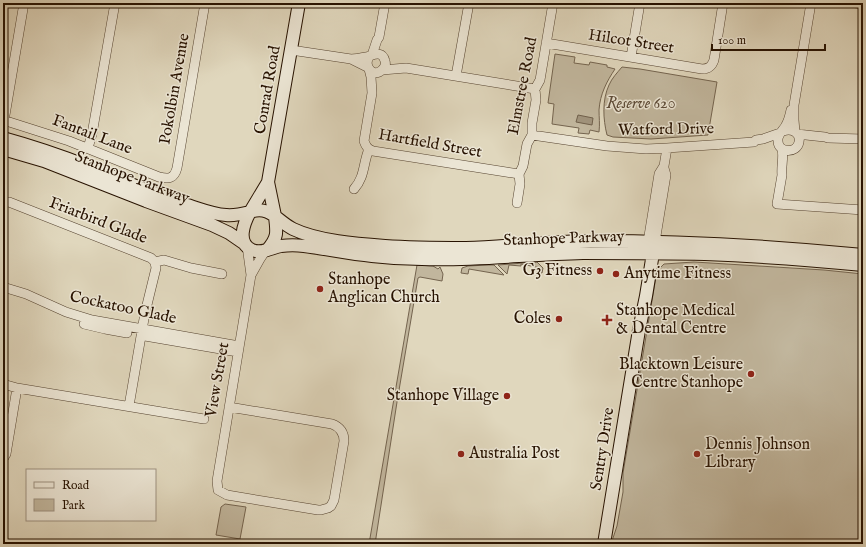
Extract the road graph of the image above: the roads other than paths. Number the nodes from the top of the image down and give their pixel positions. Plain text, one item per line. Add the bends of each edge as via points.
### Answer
1 (24, 3) edge
2 (115, 3) edge
3 (205, 3) edge
4 (299, 3) edge
5 (385, 3) edge
6 (469, 3) edge
7 (553, 3) edge
8 (640, 3) edge
9 (723, 3) edge
10 (810, 3) edge
11 (855, 3) edge
12 (863, 4) edge
13 (379, 38) junction
14 (546, 43) junction
15 (291, 50) junction
16 (371, 56) junction
17 (631, 57) junction
18 (383, 58) junction
19 (351, 60) junction
20 (368, 68) junction
21 (406, 68) junction
22 (381, 70) junction
23 (456, 76) junction
24 (535, 89) junction
25 (372, 93) junction
26 (794, 105) junction
27 (3, 120) edge
28 (781, 132) junction
29 (796, 133) junction
30 (532, 134) junction
31 (3, 138) edge
32 (828, 138) junction
33 (863, 139) edge
34 (754, 142) junction
35 (781, 147) junction
36 (796, 147) junction
37 (88, 148) junction
38 (667, 148) junction
39 (3, 149) edge
40 (369, 149) junction
41 (519, 174) junction
42 (782, 175) junction
43 (169, 178) joint
44 (268, 182) junction
45 (354, 189) dead end
46 (3, 203) edge
47 (517, 204) dead end
48 (863, 210) edge
49 (250, 212) junction
50 (275, 216) junction
51 (246, 245) junction
52 (651, 248) junction
53 (267, 250) junction
54 (863, 255) edge
55 (155, 262) junction
56 (863, 265) edge
57 (222, 274) dead end
58 (251, 275) junction
59 (3, 287) edge
60 (3, 293) edge
61 (142, 332) junction
62 (239, 349) junction
63 (3, 384) edge
64 (17, 388) junction
65 (129, 406) junction
66 (229, 407) junction
67 (204, 419) dead end
68 (3, 459) edge
69 (598, 544) edge
70 (604, 544) edge

1 - 27 street
2 - 37 street
3 - 43 street, Pokolbin Avenue via 177,168
4 - 15 main road, Conrad Road
5 - 13 street
6 - 23 street
7 - 14 street, Elmstree Road
8 - 17 street
9 - 17 street, Hilcot Street via 714,60 710,67 702,69
10 - 26 street
11 - 12 street
13 - 16 street
13 - 18 street
14 - 17 street, Hilcot Street
14 - 24 street, Elmstree Road via 540,80
15 - 19 street
15 - 44 main road, Conrad Road
16 - 18 street via 377,54
16 - 19 street
16 - 20 street via 367,62
18 - 21 street
18 - 22 street via 385,65
19 - 20 street
20 - 22 street via 374,72
20 - 25 street, Hartfield Street
21 - 22 street
21 - 23 street
22 - 25 street, Hartfield Street
23 - 24 street
24 - 30 street, Elmstree Road
25 - 40 street, Hartfield Street via 364,139
26 - 28 street
26 - 29 street
27 - 37 street, Fantail Lane
28 - 29 street via 789,129
28 - 34 street, Watford Drive
28 - 35 street via 778,139
29 - 32 street
29 - 36 street via 799,140
30 - 38 street, Watford Drive via 626,148
30 - 41 street, Elmstree Road
31 - 49 main road, Stanhope Parkway via 45,150 202,210 225,215
32 - 33 street
32 - 36 street
34 - 35 street, Watford Drive
34 - 38 street, Watford Drive
35 - 36 street via 788,151
35 - 42 street
36 - 42 street
37 - 43 street, Fantail Lane via 159,177
38 - 52 street via 664,166 666,175
39 - 51 main road, Stanhope Parkway via 44,161 212,225
40 - 41 street, Hartfield Street
40 - 45 street via 361,179
41 - 47 street, Elmstree Road
42 - 48 street via 777,204
44 - 49 main road, Conrad Road
44 - 50 main road, Conrad Road
46 - 55 street, Friarbird Glade via 15,204 151,258
49 - 50 main road via 263,210
49 - 51 main road via 242,230
50 - 52 main road, Stanhope Parkway via 292,229 316,237 353,244 468,248 590,241
50 - 53 main road via 276,235
51 - 53 main road via 256,251
51 - 58 street, View Street
52 - 53 main road, Stanhope Parkway via 468,259 373,256 298,246 280,246
52 - 54 main road, Stanhope Parkway via 778,247
52 - 56 main road, Stanhope Parkway
52 - 69 main road, Sentry Drive
52 - 70 main road, Sentry Drive via 646,296 638,330
53 - 58 street, View Street
55 - 57 street via 164,260
55 - 61 street, Friarbird Glade via 156,270
58 - 62 street, View Street
59 - 61 street, Cockatoo Glade via 78,316
60 - 61 street, Cockatoo Glade via 78,322 105,329
61 - 62 street, Cockatoo Glade
61 - 65 street, Friarbird Glade
62 - 66 street, View Street
63 - 64 street
64 - 65 street
64 - 68 street
65 - 67 street
66 - 66 street, View Street via 332,424 339,428 344,441 331,506 318,510 227,495 218,490 217,481

